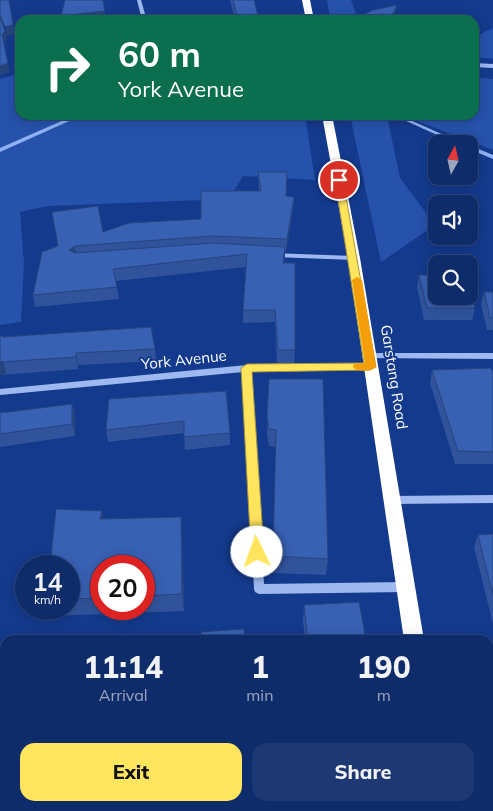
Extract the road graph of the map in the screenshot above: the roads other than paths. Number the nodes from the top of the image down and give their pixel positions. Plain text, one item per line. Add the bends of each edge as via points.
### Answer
1 (139, 0) edge
2 (306, 0) edge
3 (143, 15) edge
4 (309, 15) edge
5 (479, 65) edge
6 (493, 66) edge
7 (327, 120) edge
8 (264, 254) edge
9 (354, 258) junction
10 (493, 356) edge
11 (370, 361) junction
12 (247, 368) junction
13 (0, 392) edge
14 (493, 499) edge
15 (392, 500) junction
16 (405, 587) junction
17 (413, 635) edge

1 - 3 street
2 - 4 highway
5 - 6 street
7 - 9 highway, Garstang Road
8 - 9 street
9 - 11 highway, Garstang Road
10 - 11 street, York Avenue
11 - 12 street, York Avenue
11 - 15 highway, Garstang Road
12 - 13 street, York Avenue
12 - 16 street via 259,588
14 - 15 street
15 - 16 highway, Garstang Road
16 - 17 highway, Garstang Road

